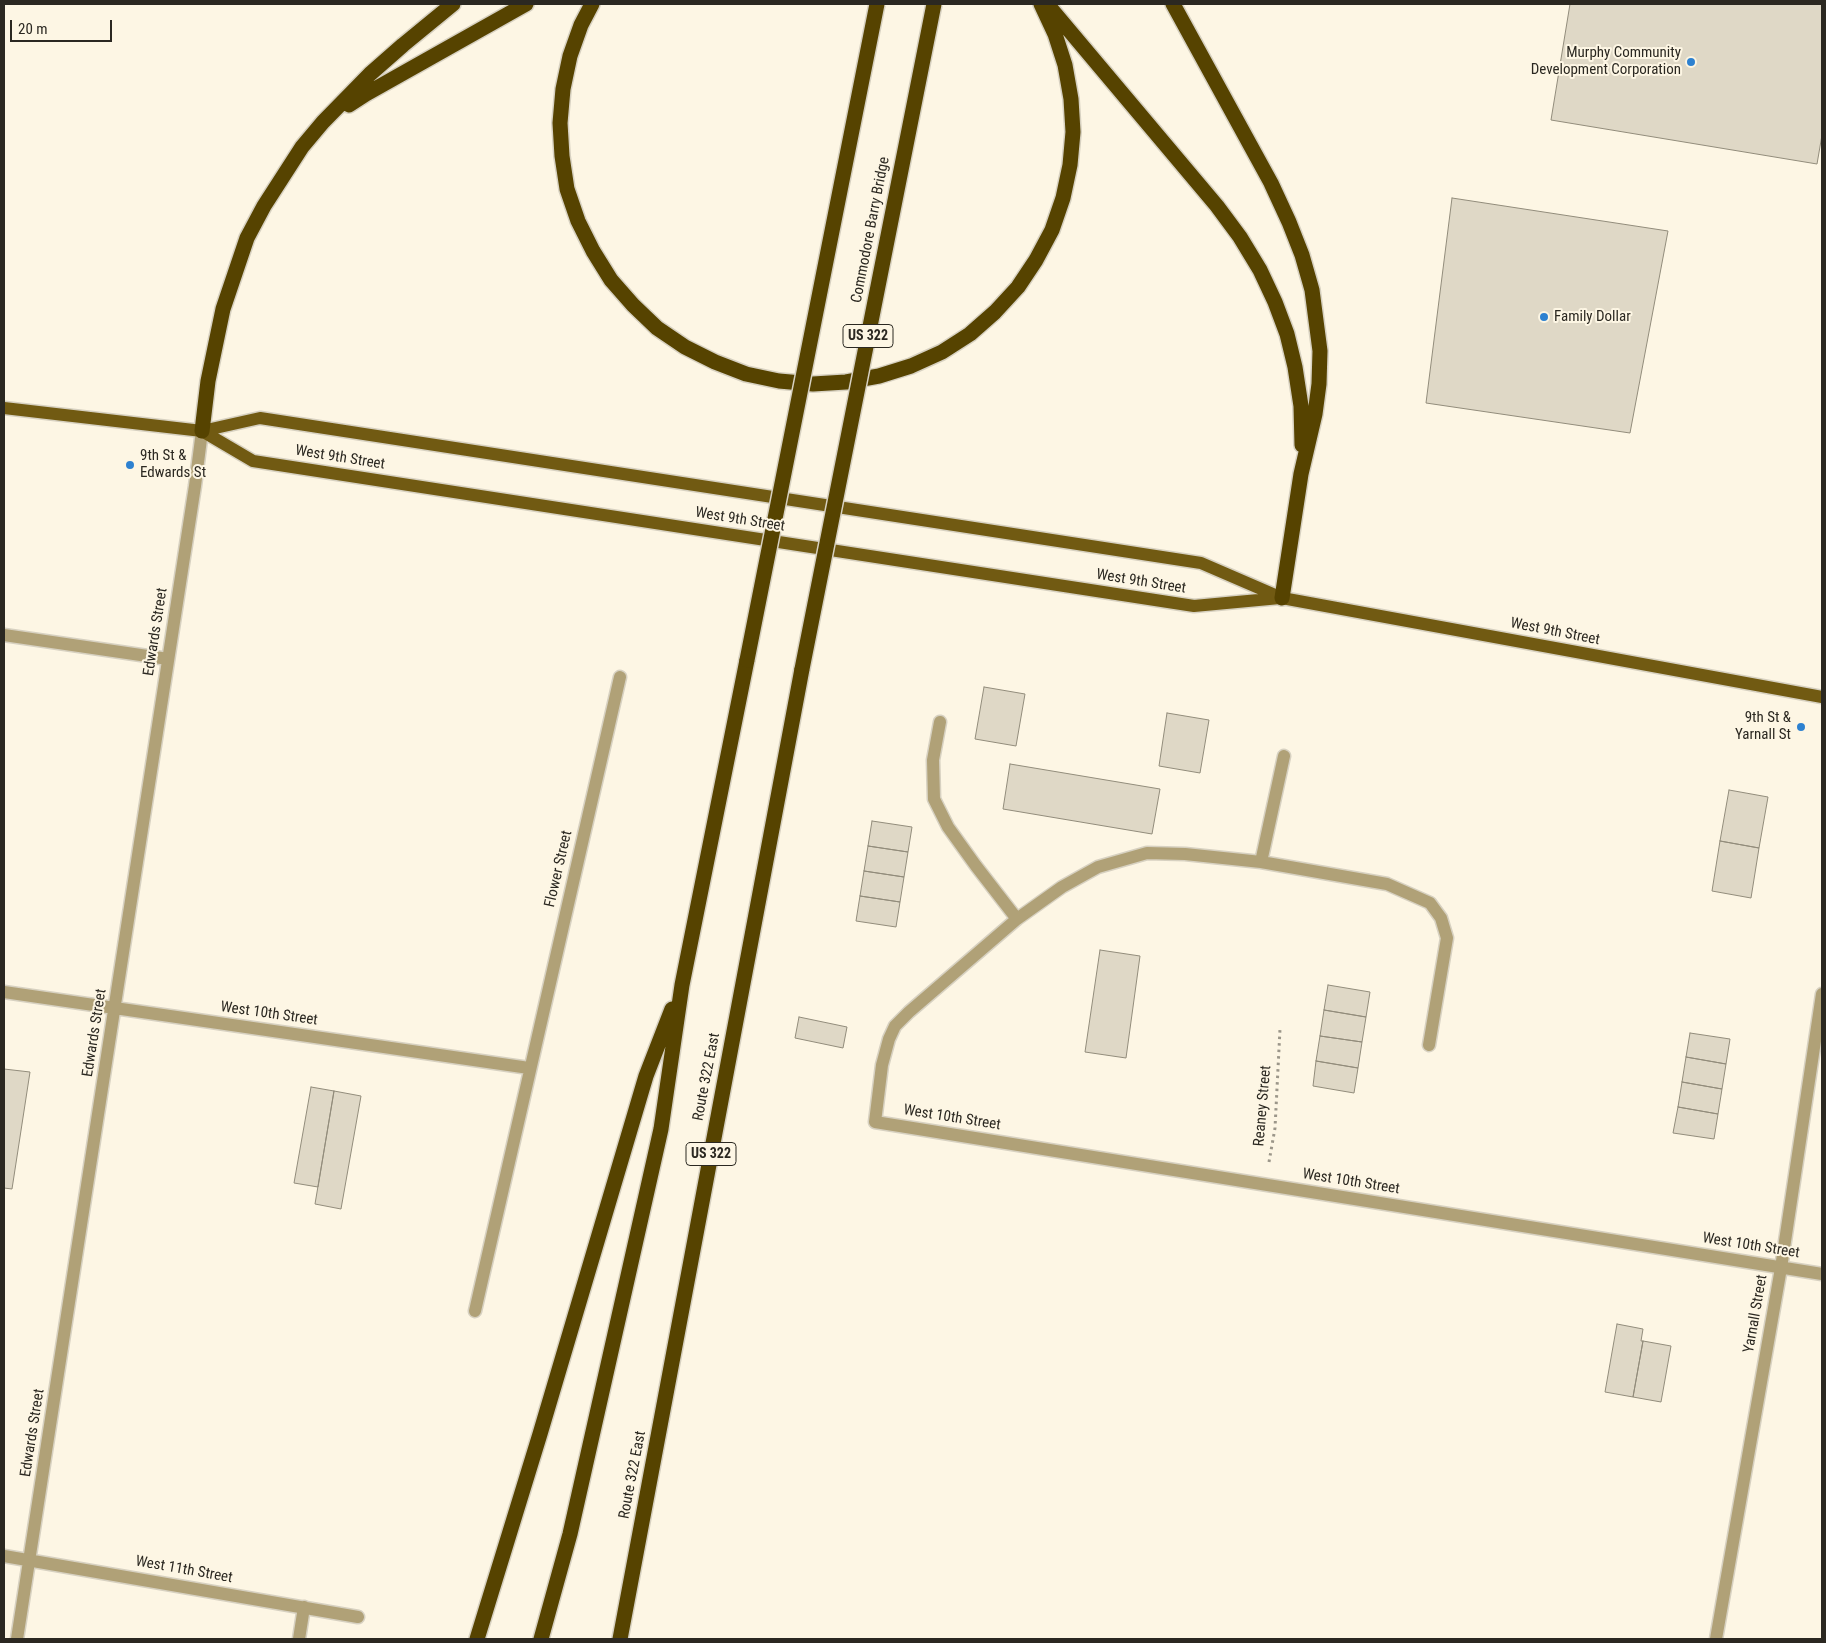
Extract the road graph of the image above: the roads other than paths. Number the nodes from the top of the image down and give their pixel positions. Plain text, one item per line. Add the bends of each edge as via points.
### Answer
1 (453, 4) edge
2 (526, 4) edge
3 (592, 4) edge
4 (877, 4) edge
5 (934, 4) edge
6 (1041, 4) edge
7 (1047, 4) edge
8 (1173, 4) edge
9 (323, 122) junction
10 (4, 408) edge
11 (202, 431) junction
12 (1301, 474) junction
13 (1282, 598) junction
14 (4, 635) edge
15 (168, 659) junction
16 (802, 669) joint
17 (620, 677) dead end
18 (1822, 698) edge
19 (940, 722) dead end
20 (1284, 756) dead end
21 (1261, 862) junction
22 (1017, 919) junction
23 (682, 985) junction
24 (4, 992) edge
25 (1822, 1002) edge
26 (115, 1009) junction
27 (1429, 1045) dead end
28 (529, 1068) junction
29 (1780, 1268) junction
30 (1822, 1274) edge
31 (475, 1312) dead end
32 (4, 1556) edge
33 (29, 1560) junction
34 (304, 1607) junction
35 (358, 1617) dead end
36 (17, 1639) edge
37 (299, 1639) edge
38 (476, 1639) edge
39 (541, 1639) edge
40 (620, 1639) edge
41 (1716, 1639) edge

1 - 9 highway via 370,74
2 - 9 highway via 366,94
3 - 6 highway via 570,56 560,123 568,189 578,221 593,251 611,280 633,305 657,328 685,347 746,374 812,384 879,376 942,352 995,312 1018,287 1036,260 1052,230 1063,198 1073,132 1065,65
4 - 23 highway, bridge
5 - 16 highway, Commodore Barry Bridge / US 322, bridge
7 - 12 highway via 1216,206 1260,270 1275,302 1295,367 1303,441
8 - 12 highway via 1289,222 1312,290 1320,351 1320,384
9 - 11 highway via 302,147 246,238 222,309
10 - 11 main road, West 9th Street
11 - 13 main road, West 9th Street via 253,461 1194,606
11 - 13 main road, West 9th Street via 260,418 367,434 1201,563
11 - 15 street, Edwards Street
12 - 13 highway
13 - 18 main road, West 9th Street
14 - 15 street
15 - 26 street, Edwards Street
16 - 40 highway, Route 322 East / US 322
17 - 28 street, Flower Street
19 - 22 street via 933,760 934,799 948,827
20 - 21 street
21 - 22 street via 1147,853 1098,867 1062,886
21 - 27 street via 1387,884 1430,903 1442,918 1447,938
22 - 29 street, West 10th Street via 895,1026 882,1065 875,1122
23 - 38 highway via 646,1076
23 - 39 highway via 661,1129 570,1534
24 - 26 street, West 10th Street
25 - 29 street, Yarnall Street
26 - 28 street, West 10th Street
26 - 33 street, Edwards Street
28 - 31 street, Flower Street
29 - 30 street, West 10th Street
29 - 41 street, Yarnall Street
32 - 33 street, West 11th Street
33 - 34 street, West 11th Street
33 - 36 street, Edwards Street
34 - 35 street, West 11th Street
34 - 37 street

